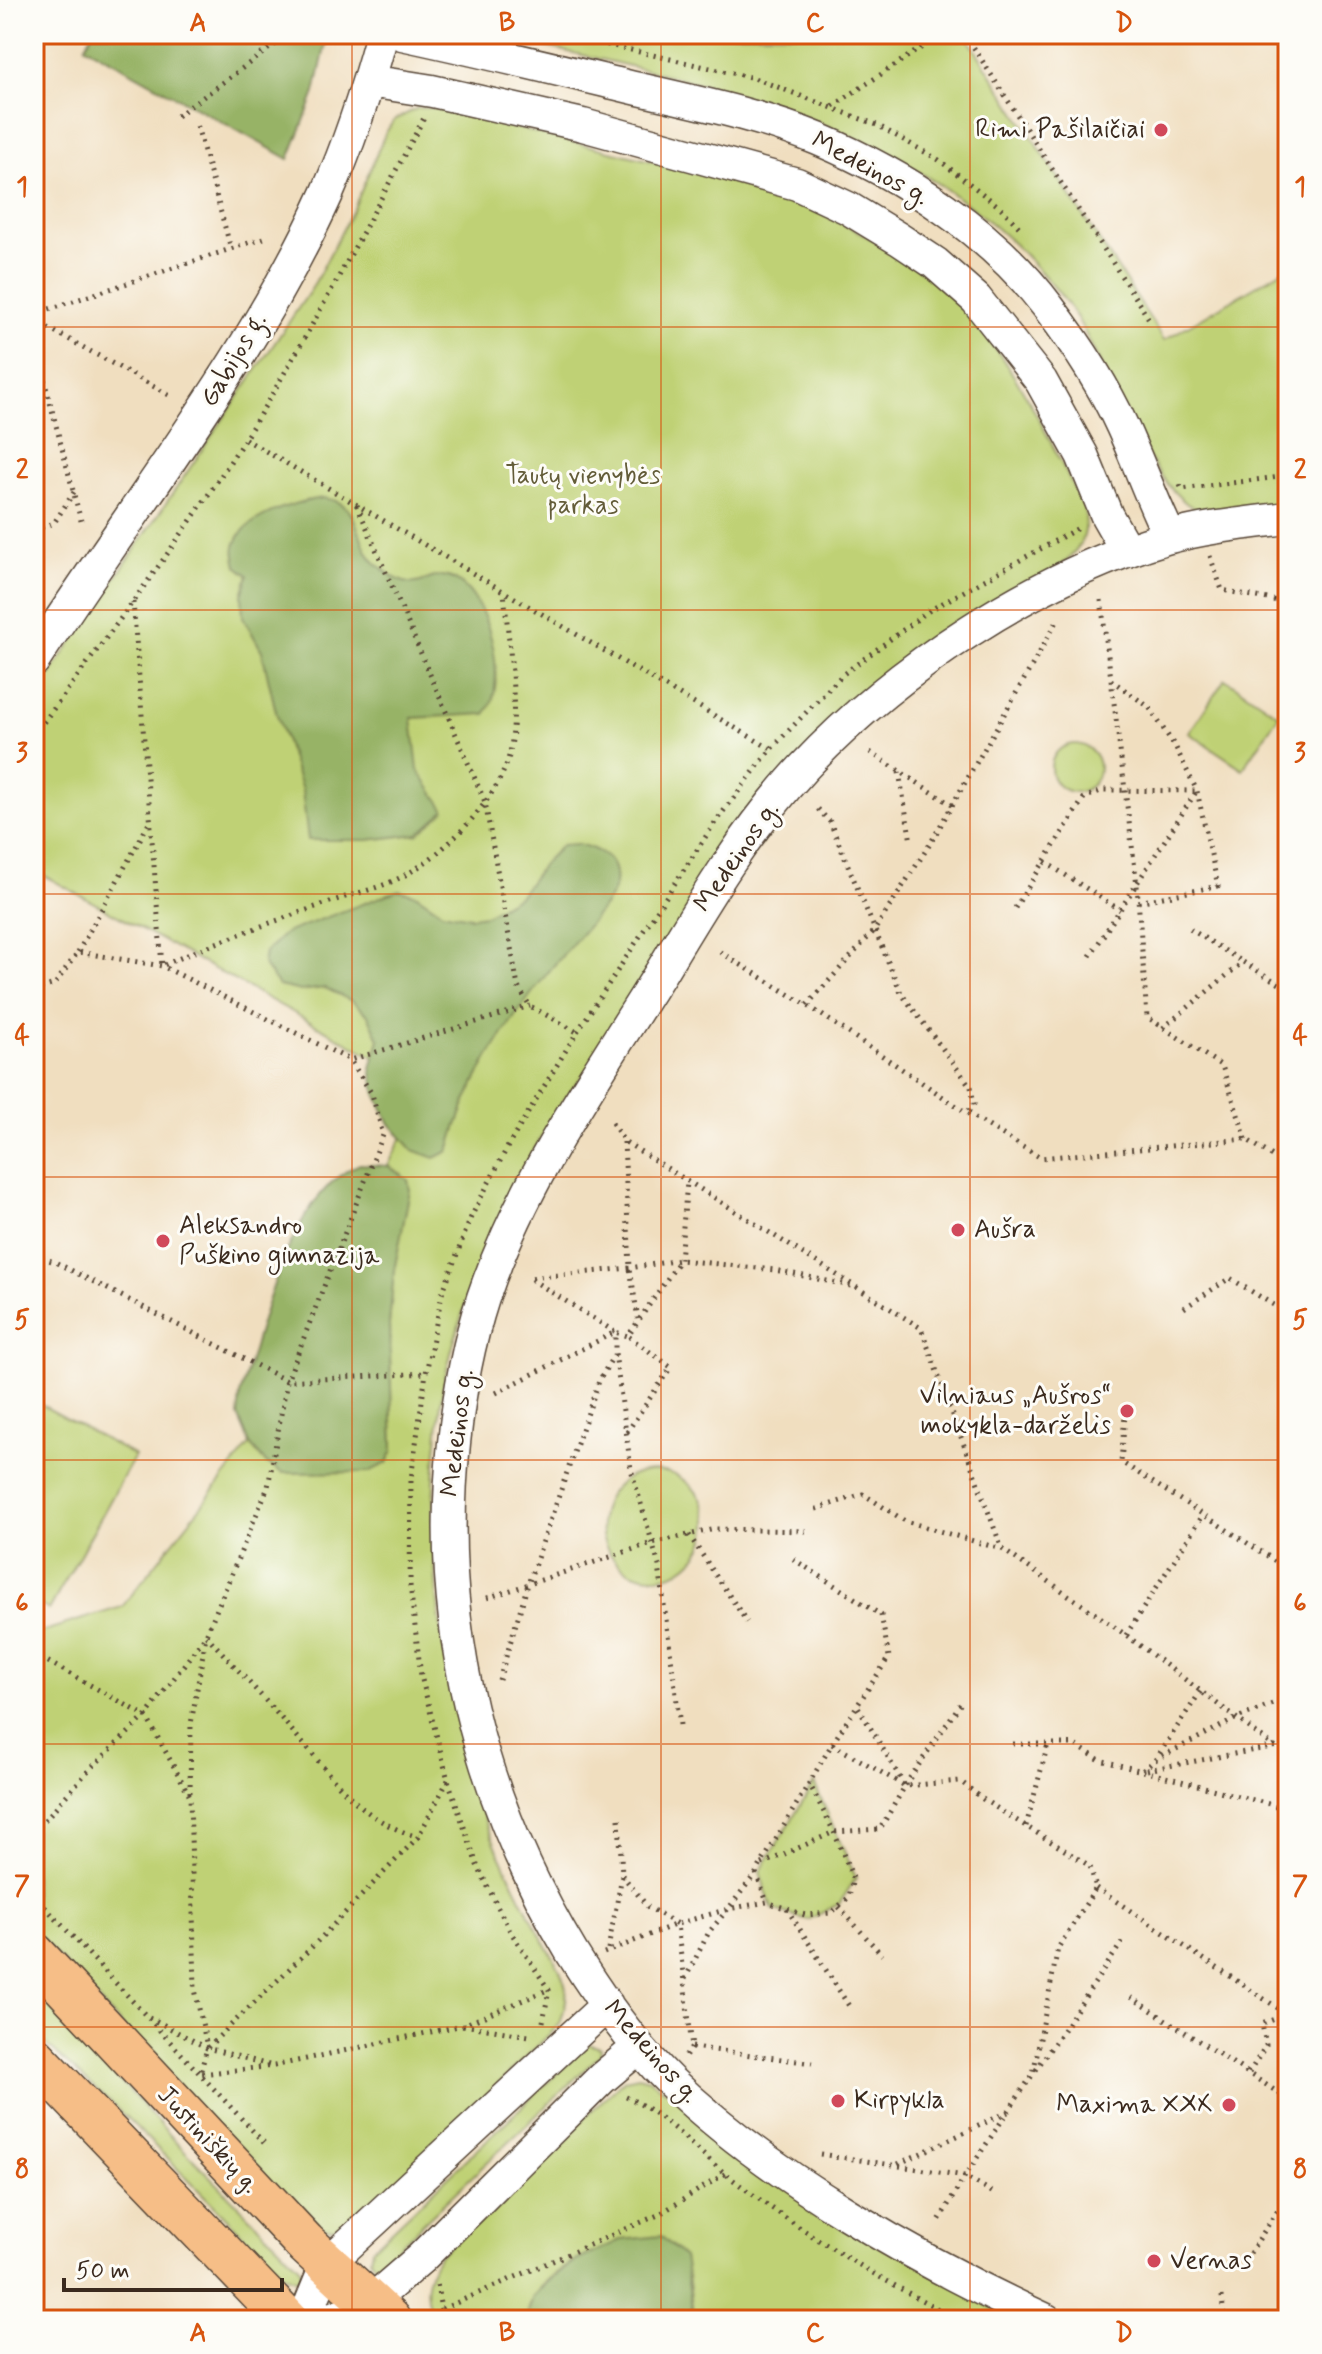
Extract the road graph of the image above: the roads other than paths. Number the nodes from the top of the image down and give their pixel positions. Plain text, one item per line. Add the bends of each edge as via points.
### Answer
1 (382, 34) edge
2 (402, 34) edge
3 (369, 81) junction
4 (1288, 518) edge
5 (1170, 537) junction
6 (1127, 551) junction
7 (34, 660) edge
8 (34, 1954) edge
9 (607, 2005) junction
10 (639, 2047) junction
11 (34, 2057) edge
12 (327, 2264) junction
13 (379, 2312) edge
14 (287, 2320) edge
15 (304, 2320) edge
16 (329, 2320) edge
17 (1046, 2320) edge

1 - 3 street, Gabijos g.
2 - 5 street, Medeinos g. via 768,122 830,145 916,190 977,235 1048,306 1122,425
3 - 6 street, Medeinos g. via 583,125 797,184 899,239 976,299 1013,344 1048,393
3 - 7 street, Gabijos g. via 325,197 273,295 203,412
4 - 5 street, Medeinos g.
5 - 6 street, Medeinos g.
6 - 9 street, Medeinos g. via 952,642 880,697 800,771 686,931 541,1165 485,1292 466,1361 450,1483 448,1544 458,1650 481,1750 517,1850 543,1905
8 - 12 main road, Justiniškių g.
9 - 10 street, Medeinos g.
9 - 12 street
10 - 13 street via 421,2258
10 - 17 street, Medeinos g. via 697,2105 753,2149 886,2236
11 - 14 main road
12 - 13 main road, Justiniškių g.
12 - 15 street
13 - 16 street

